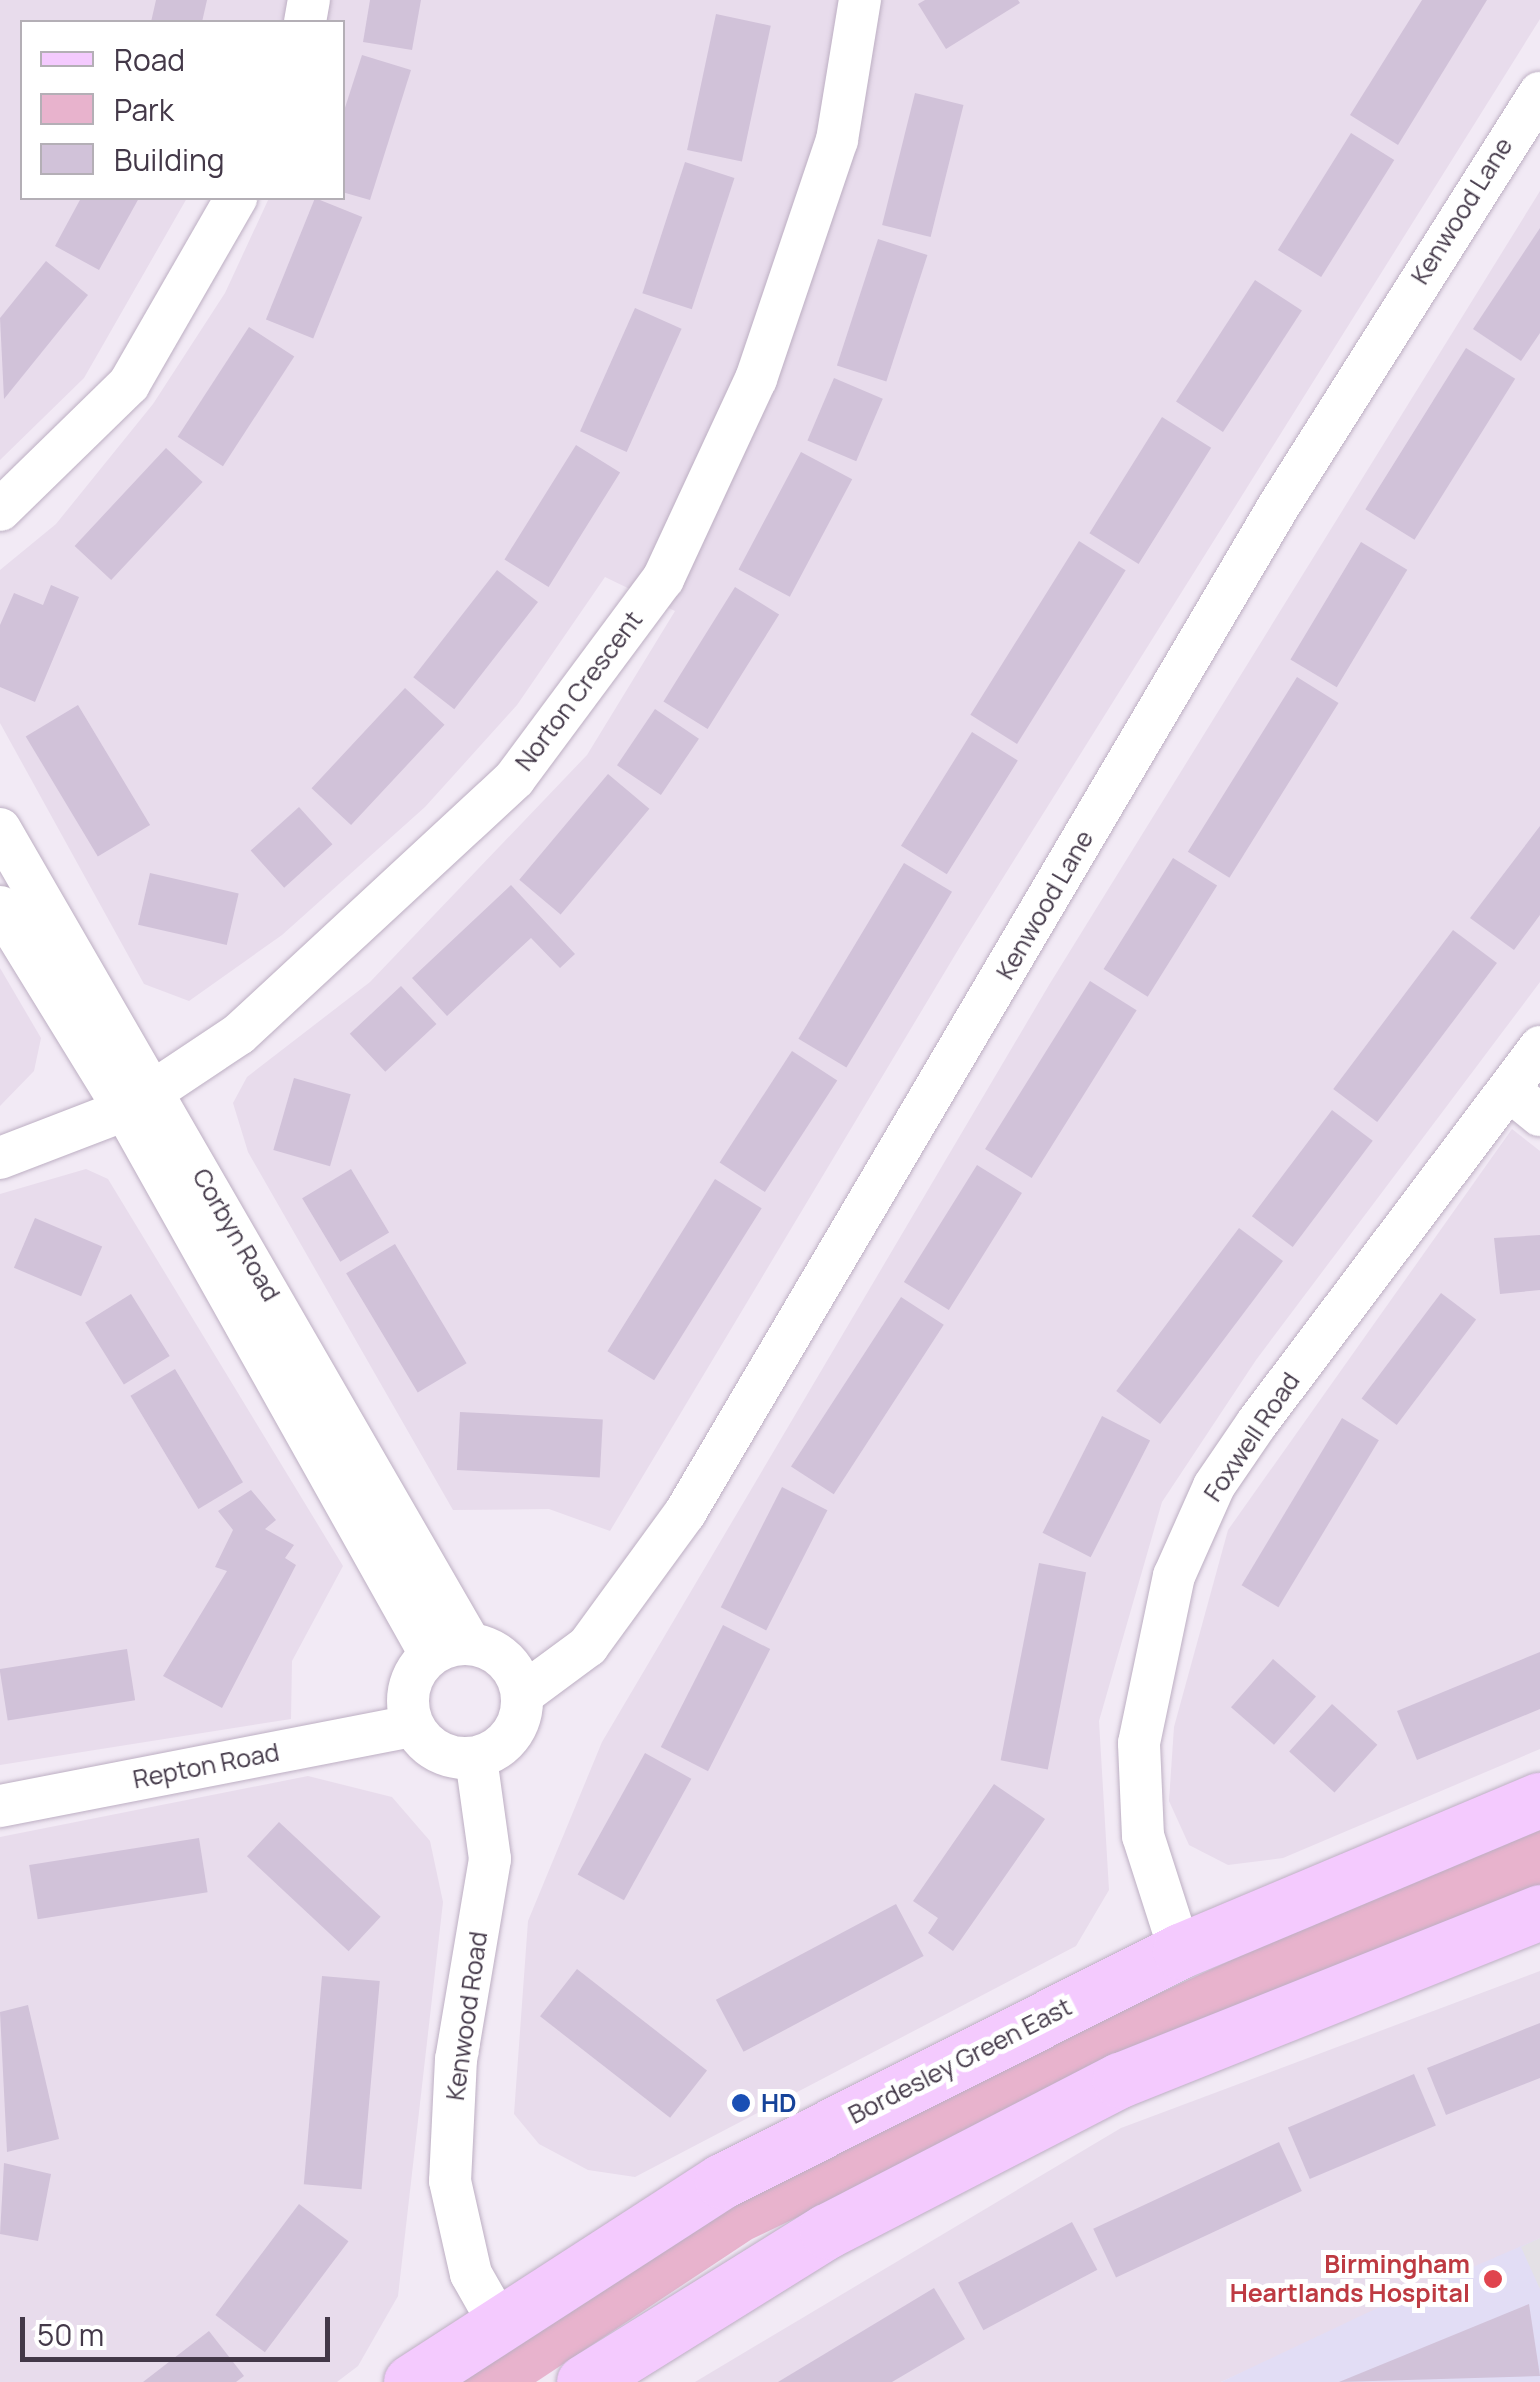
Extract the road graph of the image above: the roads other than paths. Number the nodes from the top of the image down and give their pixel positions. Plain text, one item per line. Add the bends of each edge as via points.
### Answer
1 (860, 0) edge
2 (1540, 93) edge
3 (235, 200) edge
4 (0, 510) edge
5 (0, 829) edge
6 (0, 907) edge
7 (1540, 1047) edge
8 (139, 1100) junction
9 (1525, 1102) edge
10 (0, 1158) edge
11 (450, 1648) junction
12 (523, 1694) junction
13 (412, 1726) junction
14 (476, 1758) junction
15 (1540, 1800) edge
16 (0, 1806) edge
17 (1540, 1912) edge
18 (1180, 1951) junction
19 (500, 2324) junction
20 (410, 2382) edge
21 (584, 2382) edge

1 - 8 street, Norton Crescent via 837,140 763,360 663,579 515,778 239,1034
2 - 12 street, Kenwood Lane via 1278,507 684,1513 588,1646
3 - 4 street via 129,384
5 - 8 street, Corbyn Road
6 - 8 street, Corbyn Road
7 - 9 street, Foxwell Road
8 - 10 street, Norton Crescent
8 - 11 street, Corbyn Road
9 - 18 street, Foxwell Road via 1257,1423 1214,1486 1174,1576 1138,1743 1143,1836
11 - 12 street via 501,1654
11 - 13 street via 410,1681
12 - 14 street via 504,1745
13 - 14 street via 444,1756
13 - 16 street, Repton Road
14 - 19 street, Kenwood Road via 490,1859 456,2059 450,2181 471,2274
15 - 18 main road, Bordesley Green East
17 - 21 main road via 1120,2080 827,2231
18 - 19 main road, Bordesley Green East via 722,2181
19 - 20 main road, Bordesley Green East

